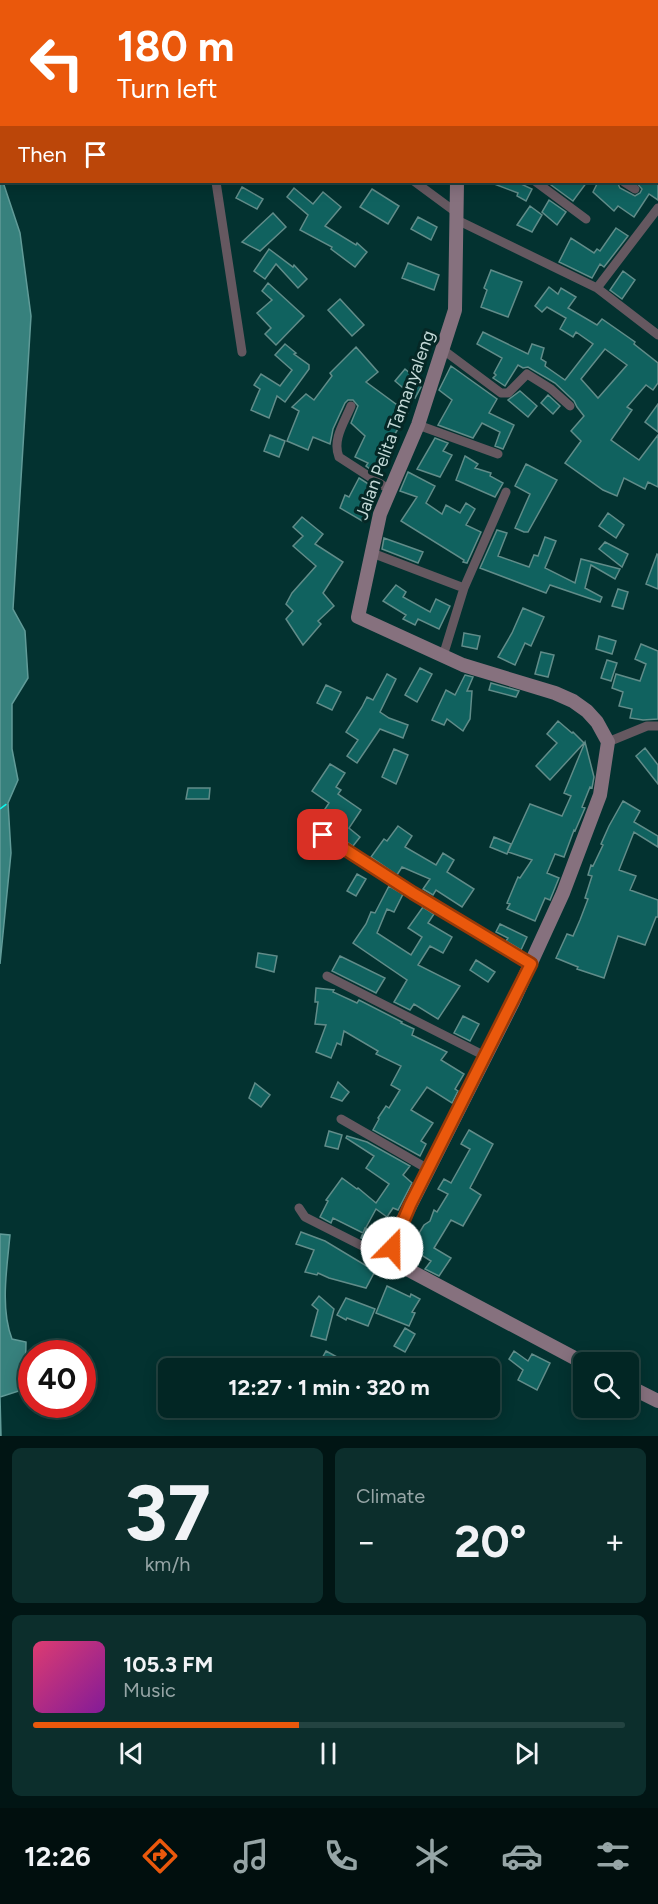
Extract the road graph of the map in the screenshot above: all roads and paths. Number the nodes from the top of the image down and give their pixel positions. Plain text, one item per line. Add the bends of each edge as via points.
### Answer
1 (216, 183) edge
2 (416, 183) edge
3 (457, 183) edge
4 (537, 183) edge
5 (626, 183) edge
6 (635, 189) dead end
7 (658, 208) edge
8 (457, 217) junction
9 (586, 219) dead end
10 (597, 288) junction
11 (658, 334) edge
12 (442, 349) junction
13 (242, 352) dead end
14 (351, 406) dead end
15 (570, 406) dead end
16 (418, 425) junction
17 (498, 454) dead end
18 (390, 490) junction
19 (506, 492) dead end
20 (372, 553) junction
21 (464, 588) junction
22 (444, 656) junction
23 (658, 726) edge
24 (608, 742) junction
25 (323, 835) dead end
26 (531, 964) junction
27 (327, 976) dead end
28 (485, 1056) junction
29 (341, 1119) dead end
30 (428, 1169) junction
31 (299, 1208) dead end
32 (390, 1260) junction
33 (573, 1357) edge
34 (639, 1392) edge
35 (658, 1401) edge

1 - 13 street
2 - 8 street
3 - 8 street, Jalan Pelita Tamanyaleng
4 - 9 street
5 - 6 street
7 - 10 street
8 - 10 street
8 - 12 street, Jalan Pelita Tamanyaleng via 455,310
10 - 11 street
12 - 15 street via 501,393 508,393 527,374
12 - 16 street, Jalan Pelita Tamanyaleng
14 - 18 street via 336,440 339,458
16 - 17 street
16 - 18 street, Jalan Pelita Tamanyaleng
18 - 20 street, Jalan Pelita Tamanyaleng via 380,514
19 - 21 street
20 - 21 street
20 - 22 street, Jalan Pelita Tamanyaleng via 358,617
21 - 22 street
22 - 24 street, Jalan Pelita Tamanyaleng via 573,701 597,722
23 - 24 street via 646,726
24 - 26 street via 597,804
25 - 26 street
26 - 28 street
27 - 28 street
28 - 30 street
29 - 30 street
30 - 32 street via 395,1236
31 - 32 street via 305,1216
32 - 33 street
34 - 35 street

